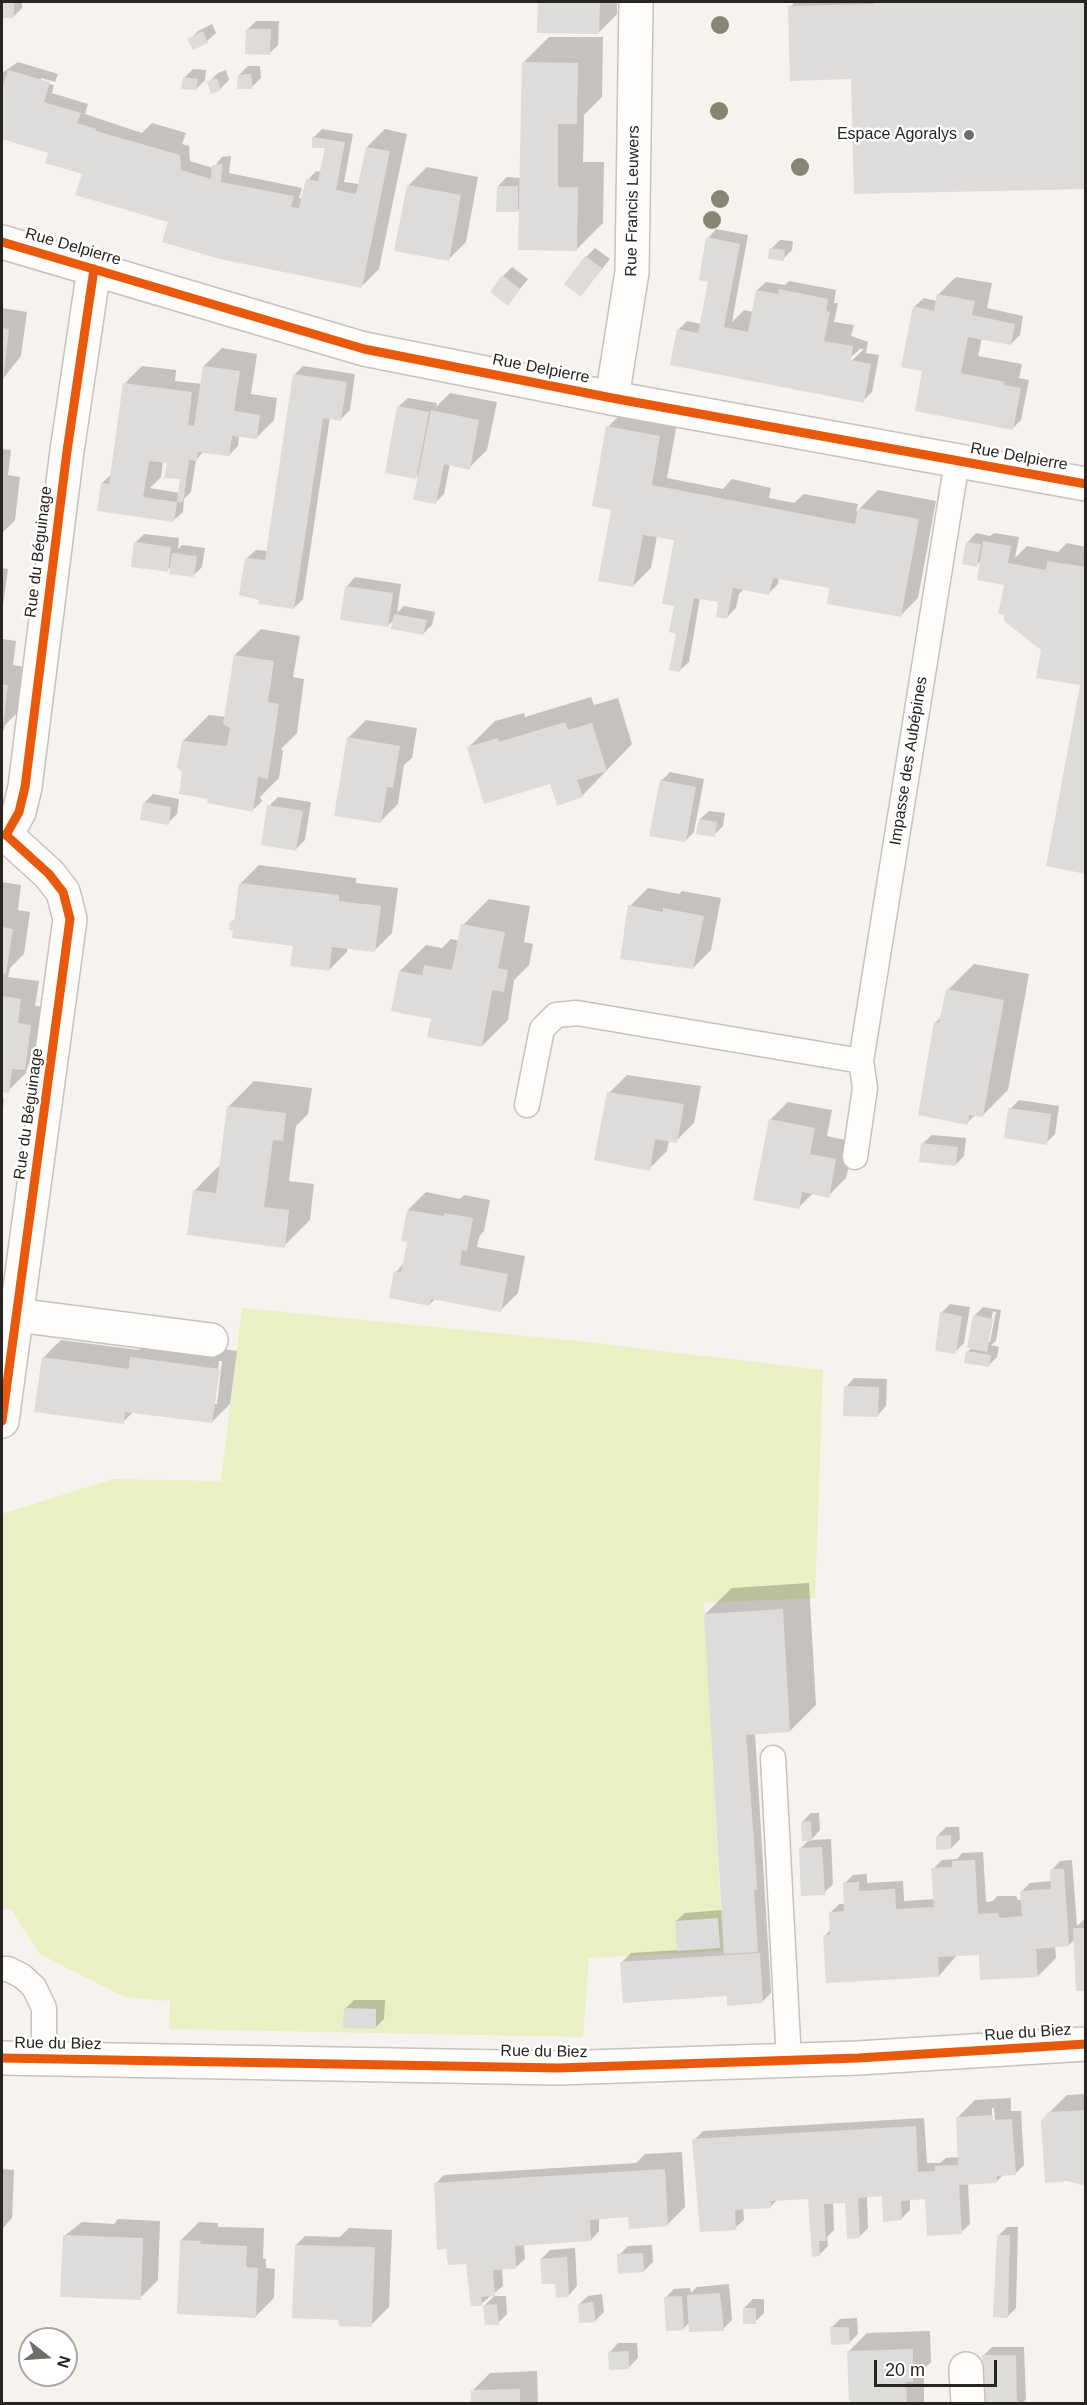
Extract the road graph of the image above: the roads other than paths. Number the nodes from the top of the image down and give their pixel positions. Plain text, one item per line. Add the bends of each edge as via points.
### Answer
1 (636, 2) edge
2 (2, 242) edge
3 (94, 269) junction
4 (612, 398) junction
5 (957, 461) junction
6 (1085, 480) edge
7 (4, 836) edge
8 (861, 1061) junction
9 (526, 1105) dead end
10 (855, 1157) dead end
11 (16, 1315) junction
12 (212, 1340) dead end
13 (2, 1422) edge
14 (773, 1758) dead end
15 (2, 1969) edge
16 (1086, 2044) edge
17 (2, 2058) edge
18 (44, 2059) junction
19 (789, 2061) junction
20 (966, 2369) dead end
21 (968, 2403) edge

1 - 4 street, Rue Francis Leuwers via 632,272
2 - 3 street, Rue Delpierre
3 - 4 street, Rue Delpierre via 364,349
3 - 7 street, Rue du Béguinage via 25,788 19,813
4 - 5 street, Rue Delpierre
5 - 6 street, Rue Delpierre
5 - 8 lane, Impasse des Aubépines
7 - 11 street, Rue du Béguinage via 63,891 70,919
8 - 9 lane via 577,1014 556,1015 542,1029
8 - 10 lane, Impasse des Aubépines via 866,1088
11 - 12 street
11 - 13 street, Rue du Béguinage
14 - 19 lane
15 - 18 lane via 22,1976 34,1987 44,2008
16 - 19 street, Rue du Biez
17 - 18 street, Rue du Biez
18 - 19 street, Rue du Biez via 558,2068
20 - 21 street

